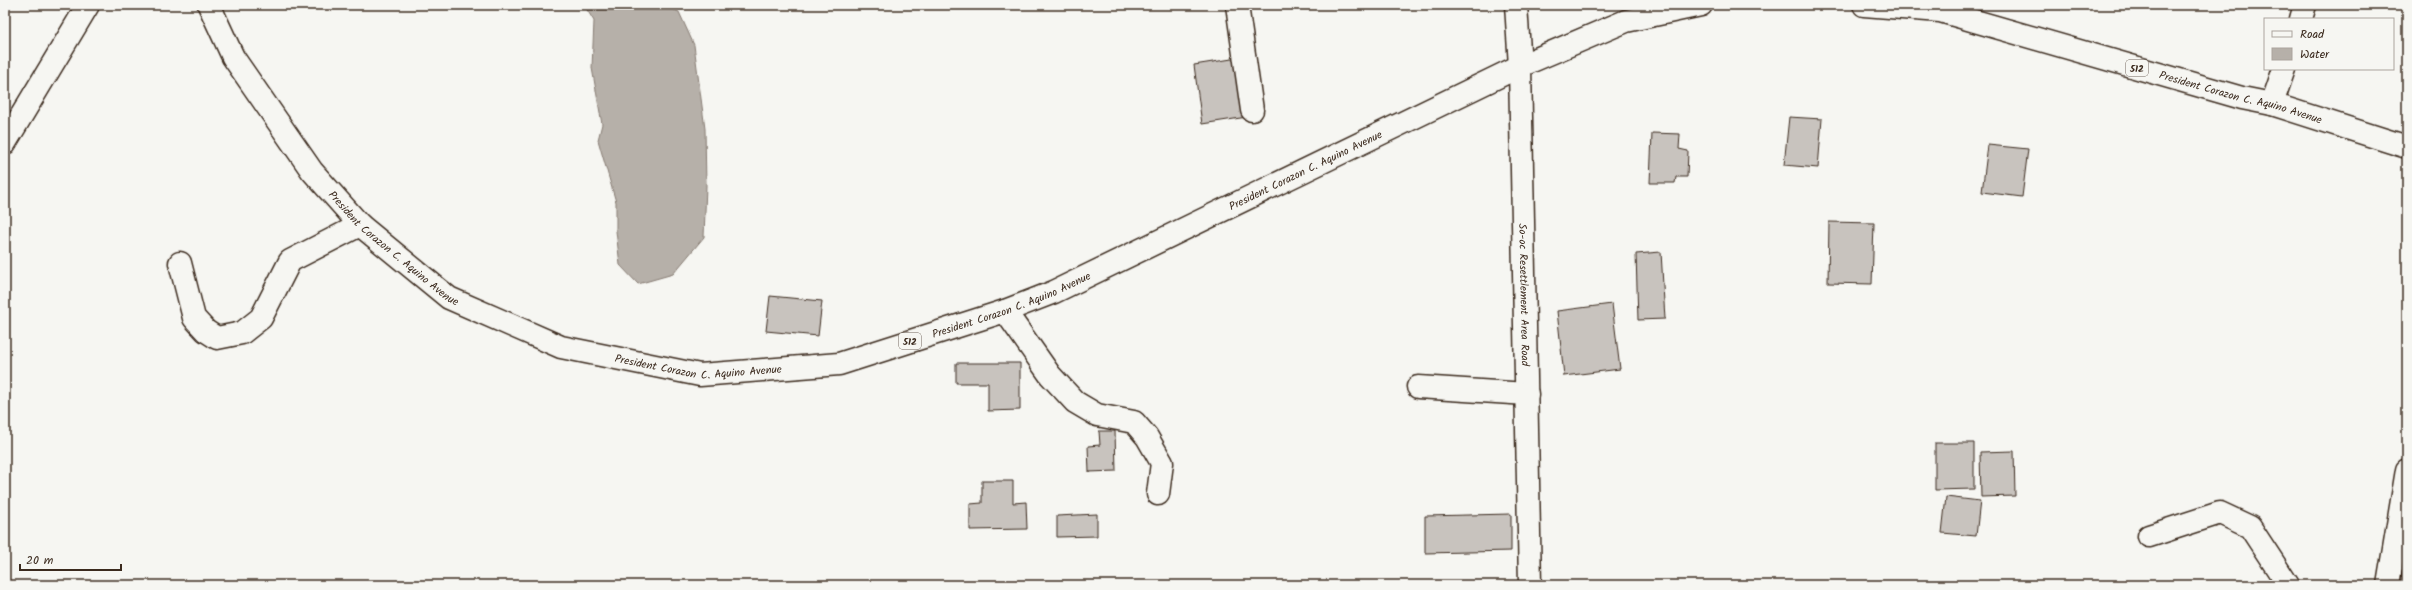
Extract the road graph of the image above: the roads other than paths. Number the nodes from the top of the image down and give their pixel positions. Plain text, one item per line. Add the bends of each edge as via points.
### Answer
1 (88, 5) edge
2 (208, 5) edge
3 (1237, 5) edge
4 (1516, 5) edge
5 (1700, 5) edge
6 (1864, 5) edge
7 (2305, 5) edge
8 (2301, 18) edge
9 (1520, 66) junction
10 (2284, 70) edge
11 (2272, 104) junction
12 (1252, 110) dead end
13 (5, 143) edge
14 (2407, 147) edge
15 (360, 225) junction
16 (180, 263) dead end
17 (1005, 311) junction
18 (1418, 387) dead end
19 (1527, 394) junction
20 (2407, 470) edge
21 (1158, 494) dead end
22 (2149, 536) dead end
23 (1530, 585) edge
24 (2288, 585) edge
25 (2388, 585) edge

1 - 13 main road
2 - 15 main road, President Corazon C. Aquino Avenue / 512 via 233,57 312,171
3 - 12 main road
4 - 9 main road, So-oc Resettlement Area Road
5 - 9 main road, President Corazon C. Aquino Avenue / 512 via 1626,21
6 - 11 main road, President Corazon C. Aquino Avenue / 512 via 1940,11 2242,98
7 - 8 main road
9 - 17 main road, President Corazon C. Aquino Avenue / 512 via 1054,292
9 - 19 main road, So-oc Resettlement Area Road
10 - 11 main road
11 - 14 main road, President Corazon C. Aquino Avenue / 512
15 - 16 main road via 290,261 261,318 242,333 217,338 194,318
15 - 17 main road, President Corazon C. Aquino Avenue / 512 via 448,298 562,347 700,375 839,364
17 - 21 main road via 1050,375 1075,402 1097,415 1134,422 1162,463
18 - 19 main road
19 - 23 main road, So-oc Resettlement Area Road
20 - 25 main road
22 - 24 main road via 2220,513 2250,527

